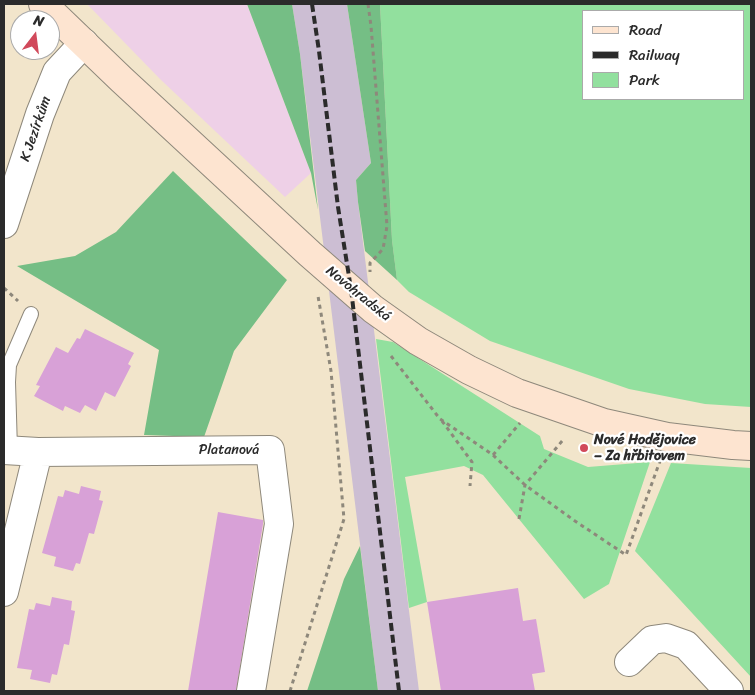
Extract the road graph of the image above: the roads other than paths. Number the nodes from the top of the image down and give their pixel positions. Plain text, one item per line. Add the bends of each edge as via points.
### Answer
1 (43, 4) edge
2 (84, 43) junction
3 (4, 224) edge
4 (31, 314) dead end
5 (751, 446) edge
6 (7, 450) edge
7 (38, 452) junction
8 (4, 592) edge
9 (629, 662) dead end
10 (251, 691) edge
11 (729, 691) edge

1 - 2 main road, Novohradská
2 - 3 street, K Jezírkům via 57,72
2 - 5 main road, Novohradská via 310,254 373,308 418,340 517,393 604,423 667,437
4 - 6 lane via 9,365
6 - 7 street, Platanová
7 - 8 street
7 - 10 street, Platanová via 270,450 279,524
9 - 11 street via 652,640 666,638 686,645

